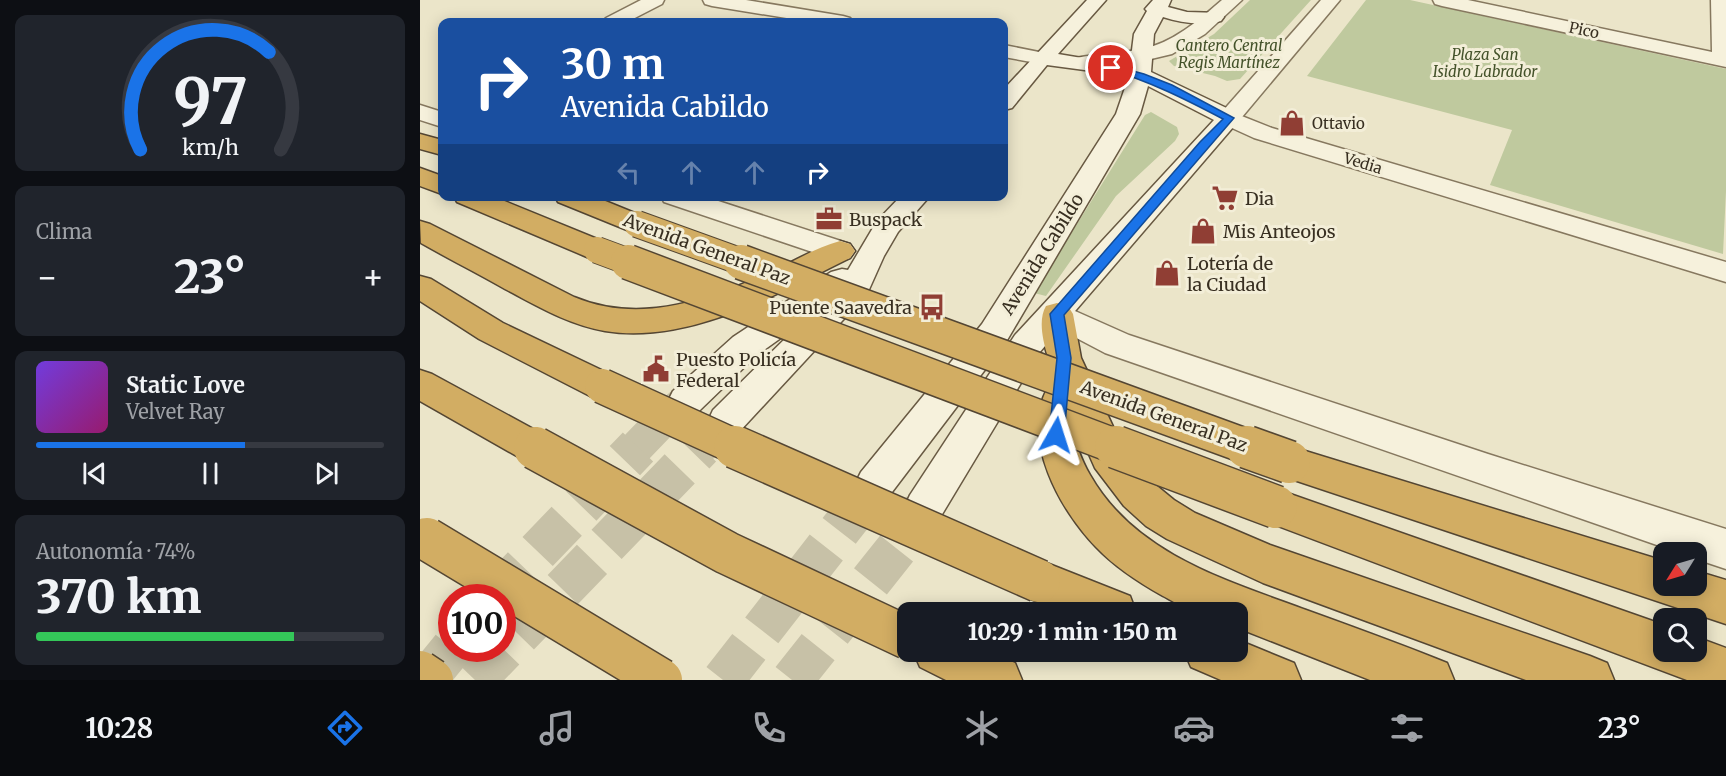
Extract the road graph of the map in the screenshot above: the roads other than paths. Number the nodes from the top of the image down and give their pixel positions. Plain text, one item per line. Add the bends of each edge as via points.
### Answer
1 (655, 0) edge
2 (712, 0) edge
3 (1097, 0) edge
4 (1233, 0) edge
5 (1330, 0) edge
6 (1442, 0) edge
7 (1720, 0) edge
8 (1158, 5) edge
9 (1214, 17) junction
10 (621, 18) edge
11 (819, 18) edge
12 (1008, 52) edge
13 (1042, 58) junction
14 (1725, 60) edge
15 (1141, 65) junction
16 (1008, 98) edge
17 (1229, 118) junction
18 (420, 141) edge
19 (438, 147) edge
20 (420, 176) edge
21 (438, 184) edge
22 (479, 201) edge
23 (580, 201) edge
24 (690, 201) edge
25 (912, 201) edge
26 (420, 230) edge
27 (855, 254) junction
28 (1726, 272) edge
29 (420, 287) edge
30 (1057, 314) junction
31 (804, 340) junction
32 (1064, 358) junction
33 (420, 384) edge
34 (726, 421) tunnel mouth
35 (875, 484) tunnel mouth
36 (924, 508) tunnel mouth
37 (423, 537) edge
38 (1726, 549) edge
39 (1653, 578) edge
40 (1707, 596) edge
41 (1090, 602) edge
42 (1726, 602) edge
43 (897, 633) edge
44 (1653, 644) edge
45 (960, 662) edge
46 (1234, 662) edge
47 (1701, 662) edge
48 (1726, 671) edge
49 (420, 672) edge
50 (432, 680) edge
51 (661, 680) edge
52 (998, 680) edge
53 (1277, 680) edge
54 (1430, 680) edge
55 (1590, 680) edge

1 - 10 street
2 - 11 street
3 - 13 street
4 - 9 street
5 - 17 street
6 - 14 street, Pico
7 - 14 street
8 - 9 street via 1186,18
8 - 15 street, Avenida Cabildo via 1144,34
9 - 15 street
12 - 13 street, Vedia
13 - 15 street, Vedia
13 - 16 street
15 - 17 street, Vedia via 1169,87
15 - 35 street, Avenida Cabildo via 1128,114 994,333
17 - 28 street, Vedia via 1263,133
17 - 30 street
18 - 19 highway
20 - 21 highway
22 - 44 highway, bridge via 597,250 1276,507
23 - 39 highway, Avenida General Paz, bridge via 1289,462
24 - 27 street
25 - 27 street
26 - 27 highway via 577,311 617,321 668,319 704,309
27 - 31 street via 856,286
27 - 31 street via 840,281 745,346 674,411
29 - 41 highway, bridge via 491,331 603,386
30 - 32 highway
30 - 36 street via 1027,344
30 - 38 street via 1117,344
31 - 34 street
32 - 54 highway via 1056,435 1066,468 1098,521 1122,547 1162,574 1203,593
32 - 55 highway via 1108,457 1138,494 1181,526 1263,563
33 - 43 highway, bridge via 727,553
37 - 51 highway, bridge
40 - 42 highway
45 - 52 highway
46 - 53 highway
47 - 48 highway
49 - 50 highway, bridge

